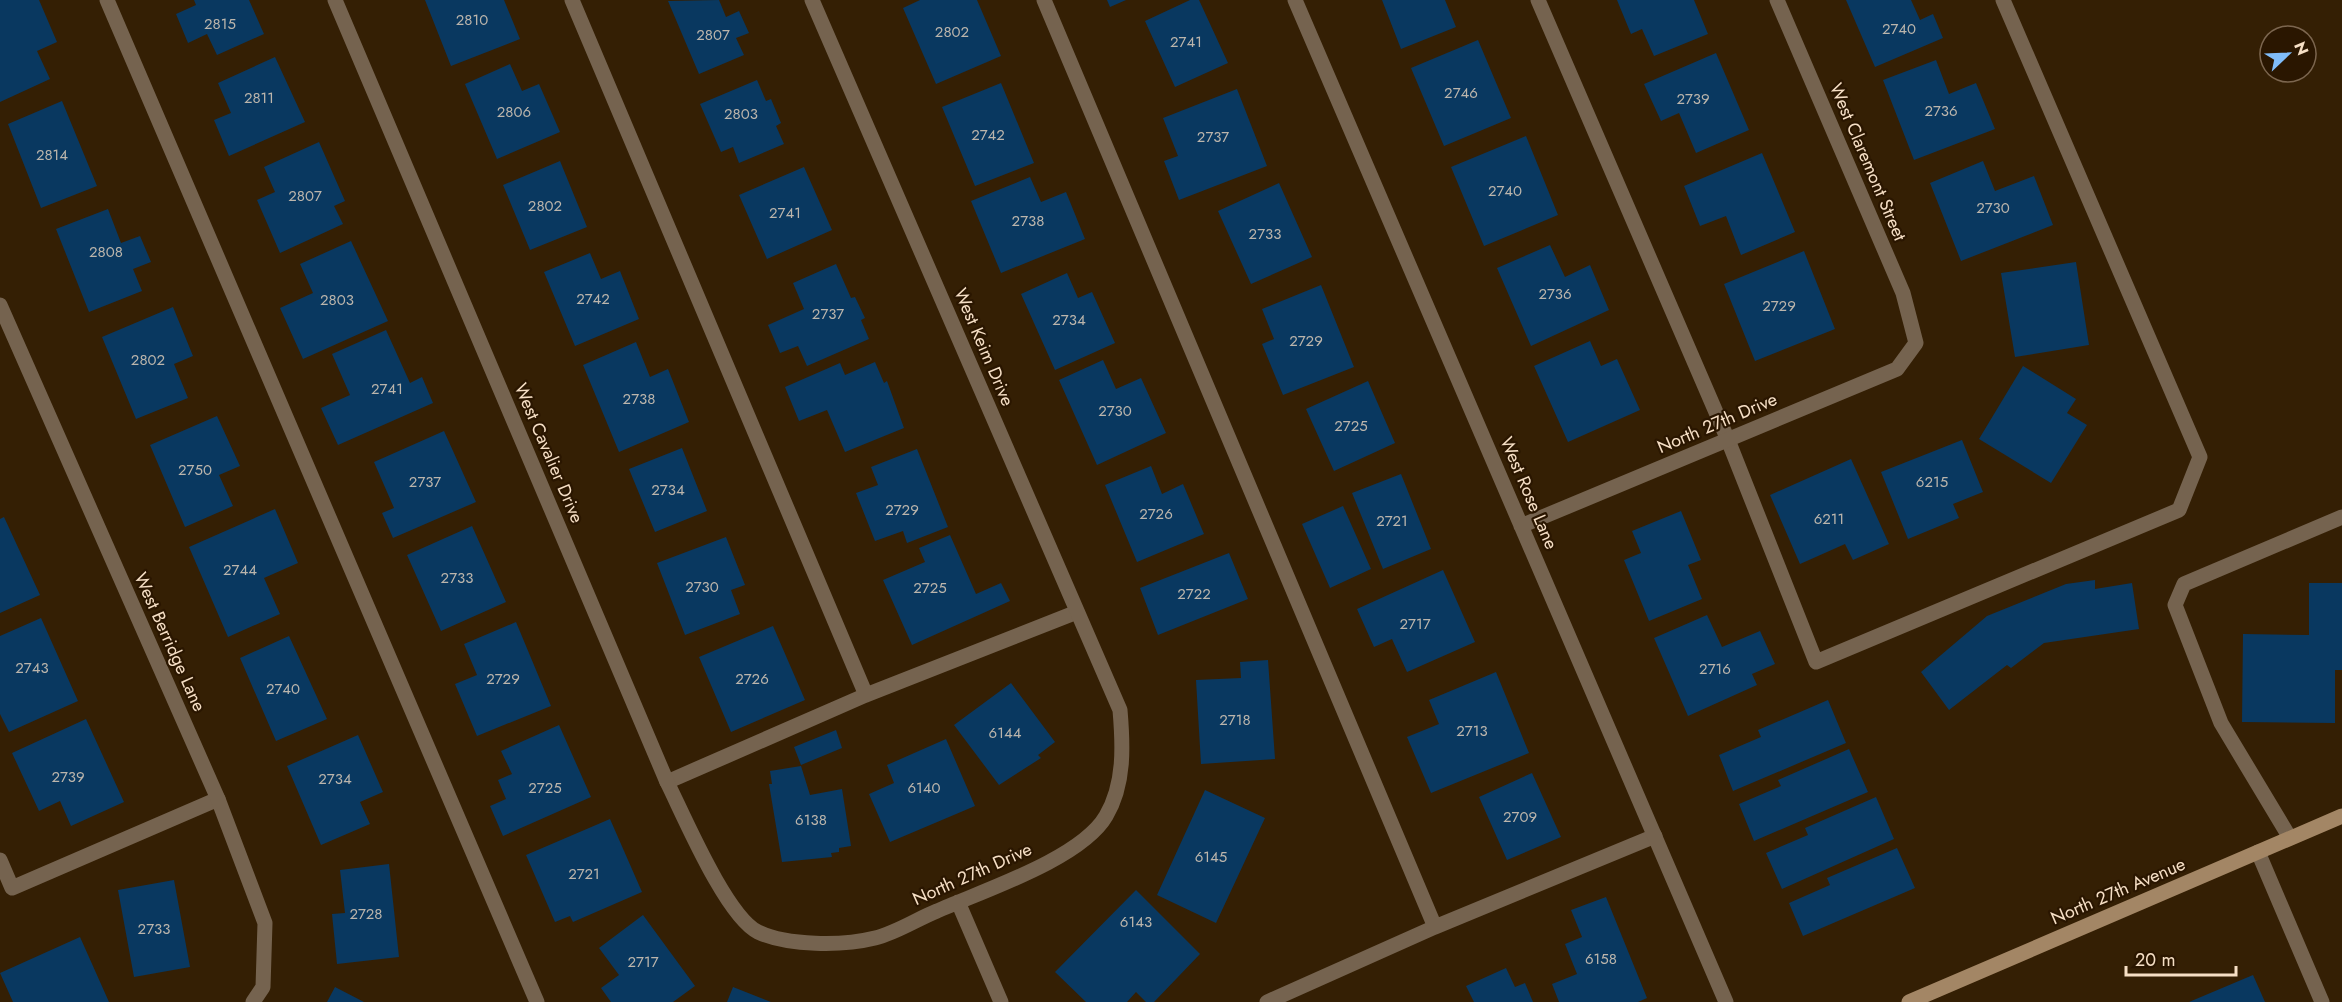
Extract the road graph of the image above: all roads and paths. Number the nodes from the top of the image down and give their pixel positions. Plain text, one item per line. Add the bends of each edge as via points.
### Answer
1 (107, 0) edge
2 (335, 0) edge
3 (572, 0) edge
4 (812, 0) edge
5 (1044, 0) edge
6 (1295, 0) edge
7 (1538, 0) edge
8 (1777, 0) edge
9 (2003, 0) edge
10 (0, 305) edge
11 (1916, 343) joint
12 (1728, 440) junction
13 (2342, 517) edge
14 (1521, 526) junction
15 (1077, 612) junction
16 (866, 695) junction
17 (1120, 710) joint
18 (667, 782) junction
19 (218, 799) junction
20 (2342, 816) edge
21 (1655, 836) junction
22 (2290, 838) junction
23 (2258, 852) junction
24 (0, 860) edge
25 (958, 902) junction
26 (739, 915) joint
27 (1435, 927) junction
28 (253, 1002) edge
29 (537, 1002) edge
30 (1001, 1002) edge
31 (1267, 1002) edge
32 (1726, 1002) edge
33 (1910, 1002) edge
34 (2322, 1002) edge

1 - 29 street
2 - 18 street, West Cavalier Drive
3 - 16 street
4 - 15 street, West Keim Drive
5 - 27 street
6 - 14 street, West Rose Lane
7 - 12 street
8 - 11 street, West Claremont Street via 1903,293
9 - 12 street via 2200,457 2179,510 1816,662
10 - 19 street, West Berridge Lane
11 - 12 street, North 27th Drive via 1897,369
12 - 14 street, North 27th Drive
13 - 22 street via 2184,584 2175,605 2221,723
14 - 21 street, West Rose Lane
15 - 16 street
15 - 17 street, West Keim Drive
16 - 18 street
17 - 25 street, North 27th Drive via 1123,758 1106,817 1084,839 1053,860
18 - 26 street, West Cavalier Drive via 704,857
19 - 24 street via 12,888
19 - 28 street, West Berridge Lane via 265,923 263,987
20 - 22 main road, North 27th Avenue
21 - 27 street
21 - 32 street, West Rose Lane
22 - 23 main road, North 27th Avenue
23 - 33 main road, North 27th Avenue
23 - 34 street
25 - 26 street, North 27th Drive via 875,938 838,942 800,943 758,932
25 - 30 street
27 - 31 street

